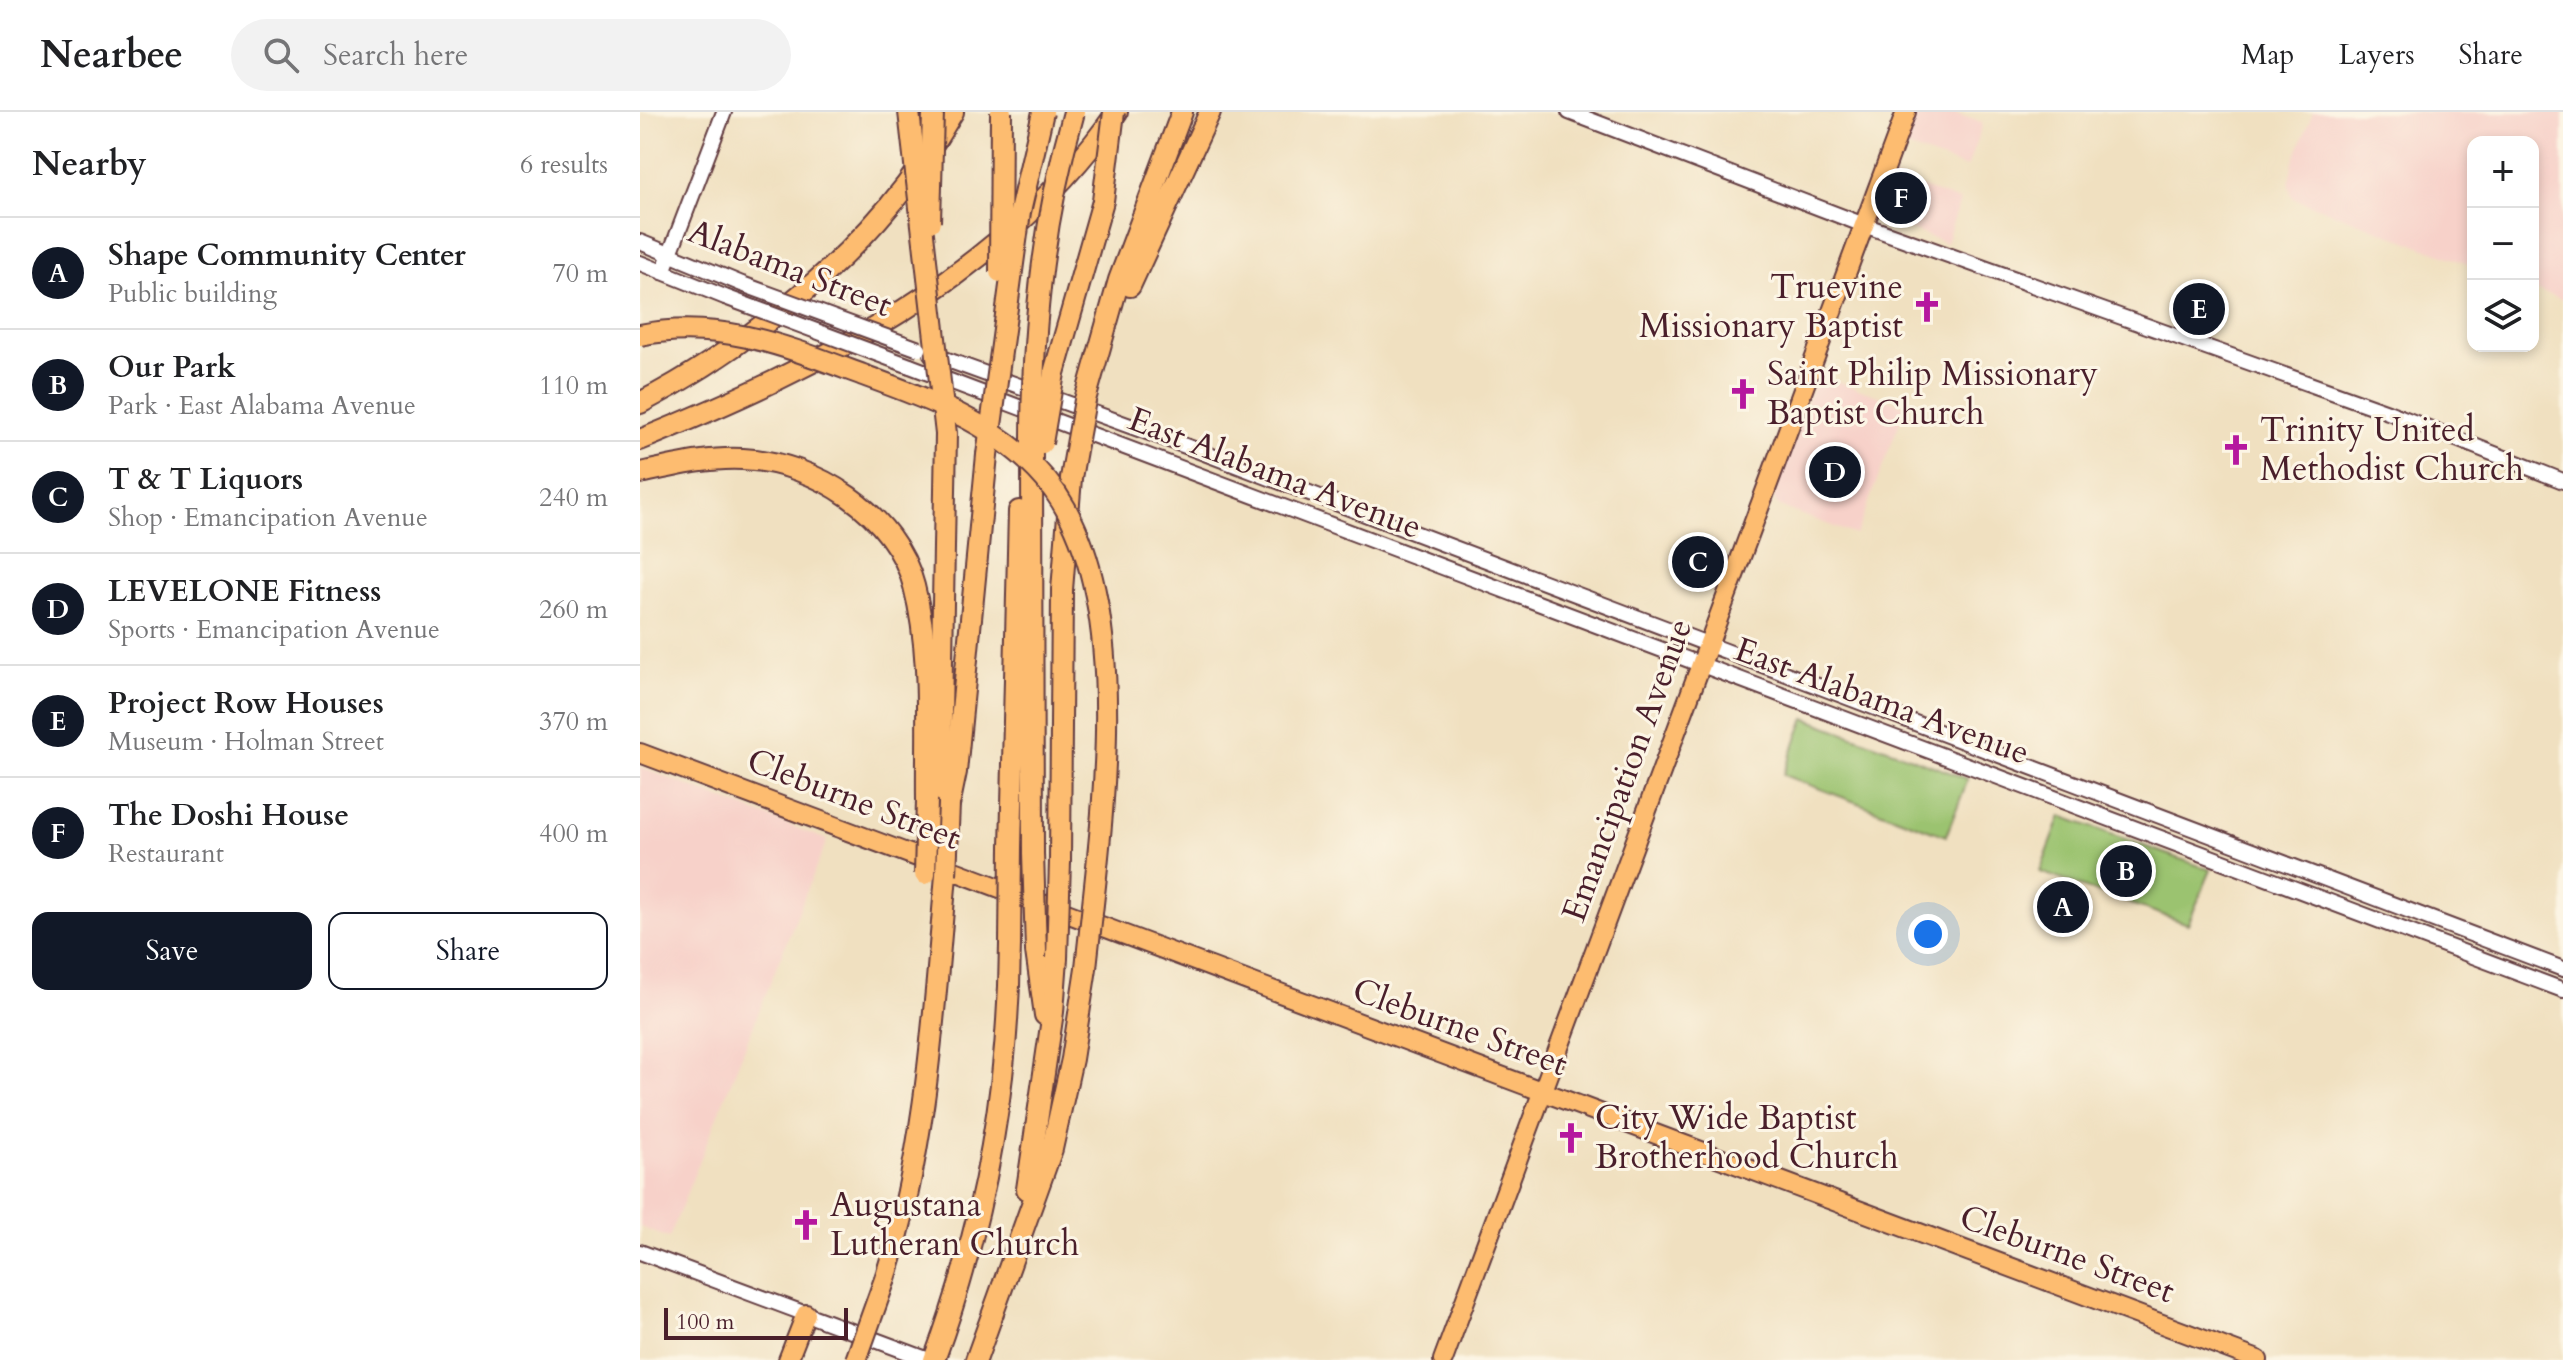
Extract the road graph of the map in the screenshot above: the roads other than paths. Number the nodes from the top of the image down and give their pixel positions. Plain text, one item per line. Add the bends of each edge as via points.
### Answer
1 (724, 112) edge
2 (894, 112) edge
3 (909, 112) edge
4 (933, 112) edge
5 (953, 112) edge
6 (1001, 112) edge
7 (1043, 112) edge
8 (1074, 112) edge
9 (1113, 112) edge
10 (1182, 112) edge
11 (1210, 112) edge
12 (1569, 112) edge
13 (1906, 112) edge
14 (917, 209) junction
15 (1864, 225) junction
16 (640, 242) edge
17 (670, 253) junction
18 (640, 263) edge
19 (663, 272) junction
20 (936, 334) junction
21 (640, 335) edge
22 (919, 349) joint
23 (1097, 354) junction
24 (910, 366) joint
25 (999, 366) junction
26 (640, 403) edge
27 (640, 440) edge
28 (1031, 461) junction
29 (640, 473) edge
30 (2563, 481) edge
31 (1708, 644) junction
32 (1700, 665) junction
33 (640, 753) edge
34 (949, 804) junction
35 (944, 901) junction
36 (2563, 969) edge
37 (2563, 990) edge
38 (1049, 1039) junction
39 (1543, 1091) junction
40 (640, 1252) edge
41 (1003, 1282) junction
42 (806, 1314) junction
43 (788, 1360) edge
44 (856, 1360) edge
45 (932, 1360) edge
46 (976, 1360) edge
47 (1443, 1360) edge
48 (2258, 1360) edge

1 - 17 street
2 - 14 highway, bridge
3 - 14 highway, bridge
4 - 20 highway, bridge
5 - 26 highway via 907,183 828,268 718,357
6 - 25 highway, bridge
7 - 25 highway, bridge via 1020,212
8 - 28 highway, bridge via 1044,256 1032,381
9 - 27 highway via 1092,148 1049,197 903,312 782,379
9 - 28 highway, bridge via 1103,201
10 - 23 highway
11 - 23 highway
12 - 15 street
13 - 15 main road, Emancipation Avenue
14 - 20 highway, bridge
15 - 30 street via 2388,412
15 - 31 main road, Emancipation Avenue
16 - 17 street, Alabama Street
17 - 19 street
17 - 22 street, Alabama Street, bridge
18 - 19 street, Alabama Street
19 - 24 street, Alabama Street, bridge
20 - 34 highway, bridge via 946,434 940,773
21 - 41 highway, bridge via 681,329 774,342 962,415 1009,445 1053,486 1079,533 1103,634 1100,832 1072,1059 1052,1149
22 - 31 street, East Alabama Avenue
23 - 38 highway, bridge via 1071,478 1062,590 1060,861
24 - 32 street, East Alabama Avenue
25 - 34 highway, bridge
28 - 38 highway, bridge via 1036,951
28 - 45 highway, bridge via 1000,1110 986,1191 955,1303
29 - 35 highway, bridge via 712,460 761,460 818,478 879,524 904,559 919,607 925,662 925,874
31 - 32 main road, Emancipation Avenue
31 - 36 street, East Alabama Avenue
32 - 37 street, East Alabama Avenue
32 - 39 main road, Emancipation Avenue
33 - 39 main road, Cleburne Street
34 - 35 highway, bridge
35 - 44 highway, bridge via 923,1124 907,1203
38 - 41 highway via 1034,1160
39 - 47 main road, Emancipation Avenue
39 - 48 main road, Cleburne Street
40 - 42 street
41 - 46 highway
42 - 43 main road
42 - 45 street

